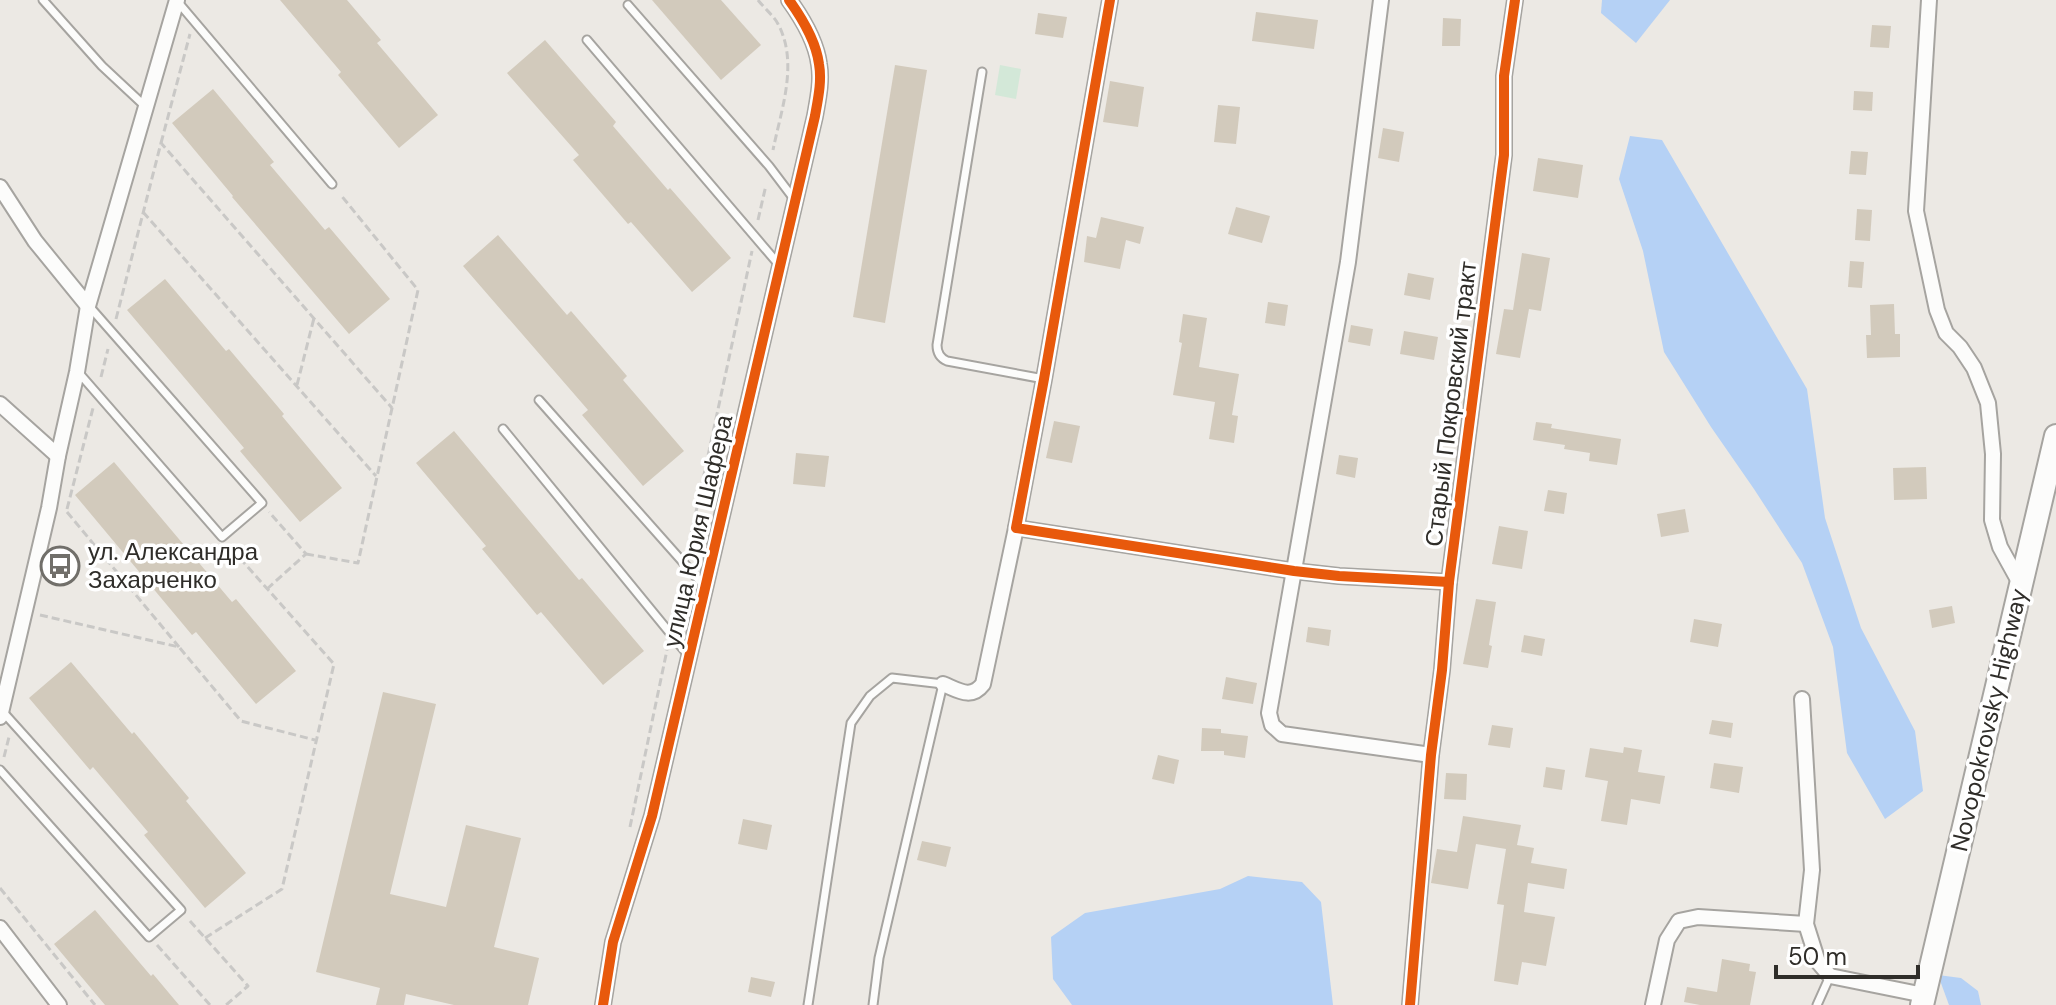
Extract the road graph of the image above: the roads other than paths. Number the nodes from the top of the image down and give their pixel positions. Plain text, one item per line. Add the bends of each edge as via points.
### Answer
1 (43, 0) edge
2 (789, 0) edge
3 (1110, 0) edge
4 (1381, 0) edge
5 (1515, 0) edge
6 (1929, 0) edge
7 (177, 1) edge
8 (628, 5) dead end
9 (587, 40) dead end
10 (982, 72) dead end
11 (147, 108) junction
12 (332, 184) road end
13 (0, 187) edge
14 (795, 201) junction
15 (780, 266) junction
16 (88, 306) junction
17 (77, 372) junction
18 (1044, 379) junction
19 (539, 400) dead end
20 (0, 404) edge
21 (503, 429) dead end
22 (2056, 436) edge
23 (58, 456) junction
24 (2052, 469) edge
25 (1016, 528) junction
26 (1294, 571) junction
27 (1449, 582) junction
28 (2021, 585) junction
29 (706, 587) junction
30 (690, 657) junction
31 (943, 684) junction
32 (1802, 699) dead end
33 (1, 714) edge
34 (1431, 755) junction
35 (0, 770) edge
36 (1806, 924) junction
37 (0, 928) edge
38 (1830, 976) junction
39 (1923, 1000) edge
40 (59, 1005) edge
41 (603, 1005) edge
42 (808, 1005) edge
43 (873, 1005) edge
44 (1410, 1005) edge
45 (1653, 1005) edge
46 (1817, 1005) edge

1 - 11 lane
2 - 14 street, улица Юрия Шафера via 802,17 819,64 820,86
3 - 18 street
4 - 26 street via 1348,262
5 - 27 street, Старый Покровский тракт via 1504,76 1504,155
6 - 28 street via 1916,211 1937,310 1946,333 1974,368 1988,403 1992,520
7 - 11 street
7 - 12 lane
8 - 14 lane
9 - 15 lane
10 - 18 lane via 937,351 947,361
11 - 16 street
13 - 16 street
14 - 15 street, улица Юрия Шафера
15 - 29 street, улица Юрия Шафера
16 - 17 street
16 - 17 lane via 262,503 222,537
17 - 23 street
18 - 25 street
19 - 29 lane
20 - 23 street
21 - 30 lane
22 - 24 main road, Novopokrovsky Highway
23 - 33 street
24 - 28 main road, Novopokrovsky Highway
25 - 26 street
25 - 31 street via 983,684 968,694
26 - 27 street
26 - 34 street via 1269,713 1272,725 1282,734
27 - 34 street, Старый Покровский тракт
28 - 39 main road, Novopokrovsky Highway
29 - 30 street, улица Юрия Шафера
30 - 41 street, улица Юрия Шафера via 652,816 613,942
31 - 42 lane via 892,678 870,696 851,723
31 - 43 lane via 879,958
32 - 36 street via 1812,870
33 - 35 lane via 181,910 149,937
34 - 44 street, Старый Покровский тракт
36 - 38 street via 1818,962
36 - 45 street via 1698,917 1679,921 1667,940
37 - 40 street
38 - 39 street
38 - 46 lane

